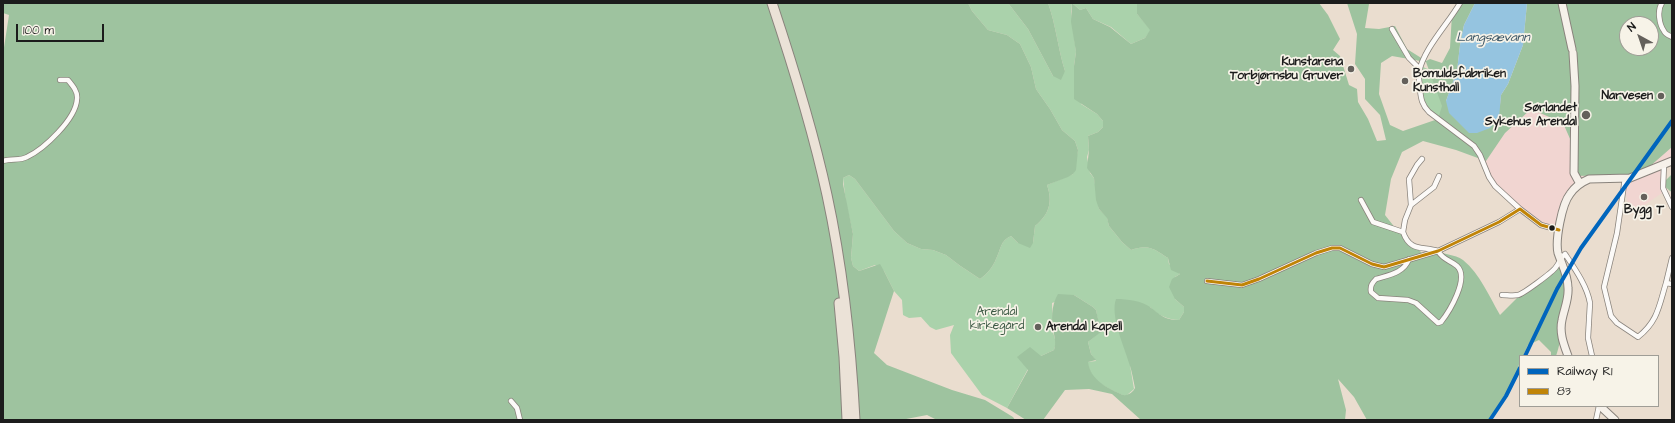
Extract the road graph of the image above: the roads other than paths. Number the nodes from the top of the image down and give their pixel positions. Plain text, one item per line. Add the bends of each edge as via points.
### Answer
1 (766, 3) edge
2 (772, 3) edge
3 (777, 3) edge
4 (1460, 3) edge
5 (1562, 3) edge
6 (1662, 3) edge
7 (1392, 29) dead end
8 (1672, 37) edge
9 (785, 42) junction
10 (1420, 69) junction
11 (60, 80) dead end
12 (1422, 159) dead end
13 (3, 161) edge
14 (1672, 162) edge
15 (1664, 164) junction
16 (1439, 176) dead end
17 (1624, 178) junction
18 (1580, 184) junction
19 (1360, 200) dead end
20 (1411, 205) junction
21 (1672, 207) edge
22 (1520, 209) junction
23 (1559, 230) junction
24 (1403, 232) junction
25 (1438, 251) junction
26 (1560, 258) junction
27 (1672, 258) edge
28 (1410, 259) junction
29 (1207, 281) dead end
30 (1666, 284) junction
31 (1672, 284) edge
32 (1502, 295) dead end
33 (1568, 355) edge
34 (1592, 355) edge
35 (511, 401) dead end
36 (1600, 407) edge
37 (1601, 407) edge
38 (520, 420) edge
39 (847, 420) edge
40 (855, 420) edge
41 (1596, 420) edge
42 (1615, 420) edge

1 - 39 highway via 802,118 821,198 838,293
2 - 9 highway
3 - 9 highway
4 - 10 street via 1435,40
5 - 18 main road via 1573,51 1574,173
6 - 8 street via 1659,10 1660,21 1664,32
7 - 10 street via 1409,58
9 - 40 highway via 808,117 830,211 852,358
10 - 22 street via 1423,107 1474,146 1495,186
11 - 13 street via 68,80 77,95 76,107 71,115 52,139 30,156
12 - 20 street via 1409,179
14 - 15 main road
15 - 17 main road via 1638,176
15 - 21 street via 1663,188
16 - 20 street via 1434,186
17 - 18 main road via 1589,179
17 - 30 street via 1617,233 1604,287 1611,316 1617,323 1638,336 1650,328
18 - 23 main road via 1570,193 1565,203
19 - 24 street via 1373,222
20 - 24 street
22 - 23 street via 1541,225
22 - 25 street
23 - 26 main road
24 - 25 street via 1415,247
25 - 28 street
25 - 28 street via 1441,257 1459,267 1462,277 1452,306 1438,323 1416,303 1378,298 1371,292 1373,282 1398,272
26 - 32 street via 1551,272 1524,292 1518,295
26 - 33 main road via 1568,280 1562,322 1563,344
26 - 34 street via 1565,254 1589,298 1588,338
27 - 30 street
28 - 29 street via 1379,266 1340,248 1332,248 1242,285
30 - 31 street
35 - 38 street via 517,408
36 - 41 street
37 - 42 main road

